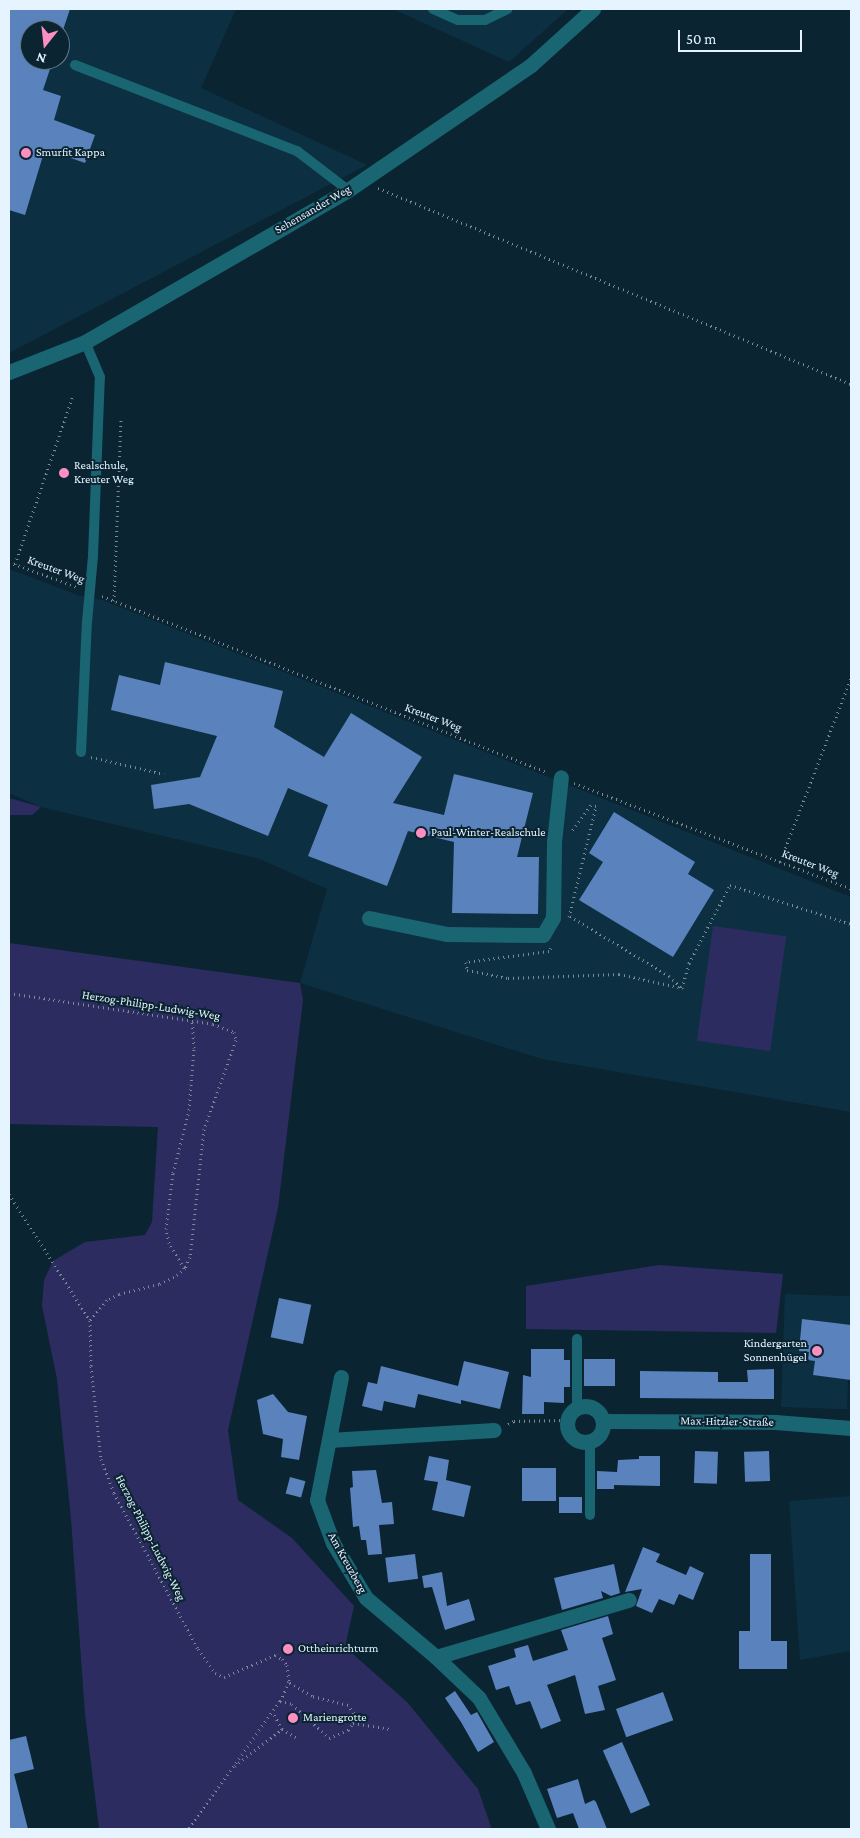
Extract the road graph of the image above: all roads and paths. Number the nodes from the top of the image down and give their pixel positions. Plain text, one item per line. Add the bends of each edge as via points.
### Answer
1 (433, 9) edge
2 (508, 9) edge
3 (593, 9) edge
4 (75, 65) dead end
5 (361, 181) junction
6 (348, 190) junction
7 (85, 342) junction
8 (9, 372) edge
9 (851, 384) edge
10 (72, 398) dead end
11 (121, 420) dead end
12 (32, 523) dead end
13 (28, 526) junction
14 (9, 562) edge
15 (15, 564) junction
16 (91, 592) junction
17 (114, 601) junction
18 (851, 678) edge
19 (81, 752) joint
20 (164, 774) dead end
21 (561, 777) junction
22 (554, 842) junction
23 (780, 862) junction
24 (851, 889) edge
25 (570, 916) junction
26 (369, 918) dead end
27 (566, 923) dead end
28 (851, 924) edge
29 (553, 944) dead end
30 (682, 988) junction
31 (9, 993) edge
32 (192, 1020) junction
33 (9, 1194) edge
34 (185, 1268) junction
35 (90, 1320) junction
36 (577, 1339) dead end
37 (341, 1377) dead end
38 (577, 1406) junction
39 (567, 1420) junction
40 (604, 1421) junction
41 (851, 1428) edge
42 (494, 1430) joint
43 (329, 1440) junction
44 (590, 1441) junction
45 (590, 1515) dead end
46 (629, 1600) dead end
47 (436, 1657) junction
48 (289, 1682) junction
49 (280, 1701) junction
50 (273, 1712) junction
51 (353, 1723) junction
52 (282, 1729) junction
53 (391, 1730) dead end
54 (297, 1738) dead end
55 (231, 1770) junction
56 (187, 1829) edge
57 (548, 1829) edge

1 - 2 lane via 458,20 485,20
3 - 5 street, Sehensander Weg via 531,65
4 - 6 lane via 297,151
5 - 6 street, Sehensander Weg
5 - 9 path
6 - 7 street, Sehensander Weg
7 - 8 street, Sehensander Weg
7 - 16 lane via 100,377
10 - 13 path
11 - 17 path
12 - 13 path
13 - 15 path
14 - 15 path, Kreuter Weg
15 - 16 path, Kreuter Weg
16 - 17 path, Kreuter Weg
16 - 19 lane
17 - 21 path, Kreuter Weg
18 - 23 path
19 - 20 path
21 - 22 street
21 - 23 path, Kreuter Weg
22 - 25 path via 563,842 591,805 596,806
22 - 26 street via 552,918 543,935 447,934
23 - 24 path, Kreuter Weg
25 - 27 path
25 - 30 path via 670,976
28 - 30 path via 730,885 689,963
29 - 30 path via 549,952 466,962 467,970 508,978 619,974
31 - 32 path, Herzog-Philipp-Ludwig-Weg
32 - 34 path via 194,1048 189,1110 173,1173 166,1229 169,1243
32 - 34 path, Herzog-Philipp-Ludwig-Weg via 228,1028 234,1032 236,1040 204,1129 190,1258
33 - 35 path
34 - 35 path via 159,1284 107,1300
35 - 48 path, Herzog-Philipp-Ludwig-Weg via 91,1366 101,1459 114,1493 198,1649 224,1678 275,1655 287,1665
36 - 38 lane
37 - 43 street, Am Kreuzberg
38 - 39 street
38 - 40 street via 594,1407
39 - 42 path via 514,1421
39 - 44 street via 567,1429 574,1438
40 - 41 street, Max-Hitzler-Straße via 775,1422
40 - 44 street via 601,1432
42 - 43 street
43 - 47 street, Am Kreuzberg via 317,1500 333,1543 366,1598
44 - 45 lane
46 - 47 street
47 - 57 street, Am Kreuzberg via 479,1698 524,1773
48 - 49 path
48 - 51 path via 312,1696 348,1705 354,1713
49 - 50 path
49 - 51 path via 292,1704 329,1738 343,1733
50 - 52 path
50 - 55 path
51 - 53 path
52 - 54 path
52 - 55 path
55 - 56 path

